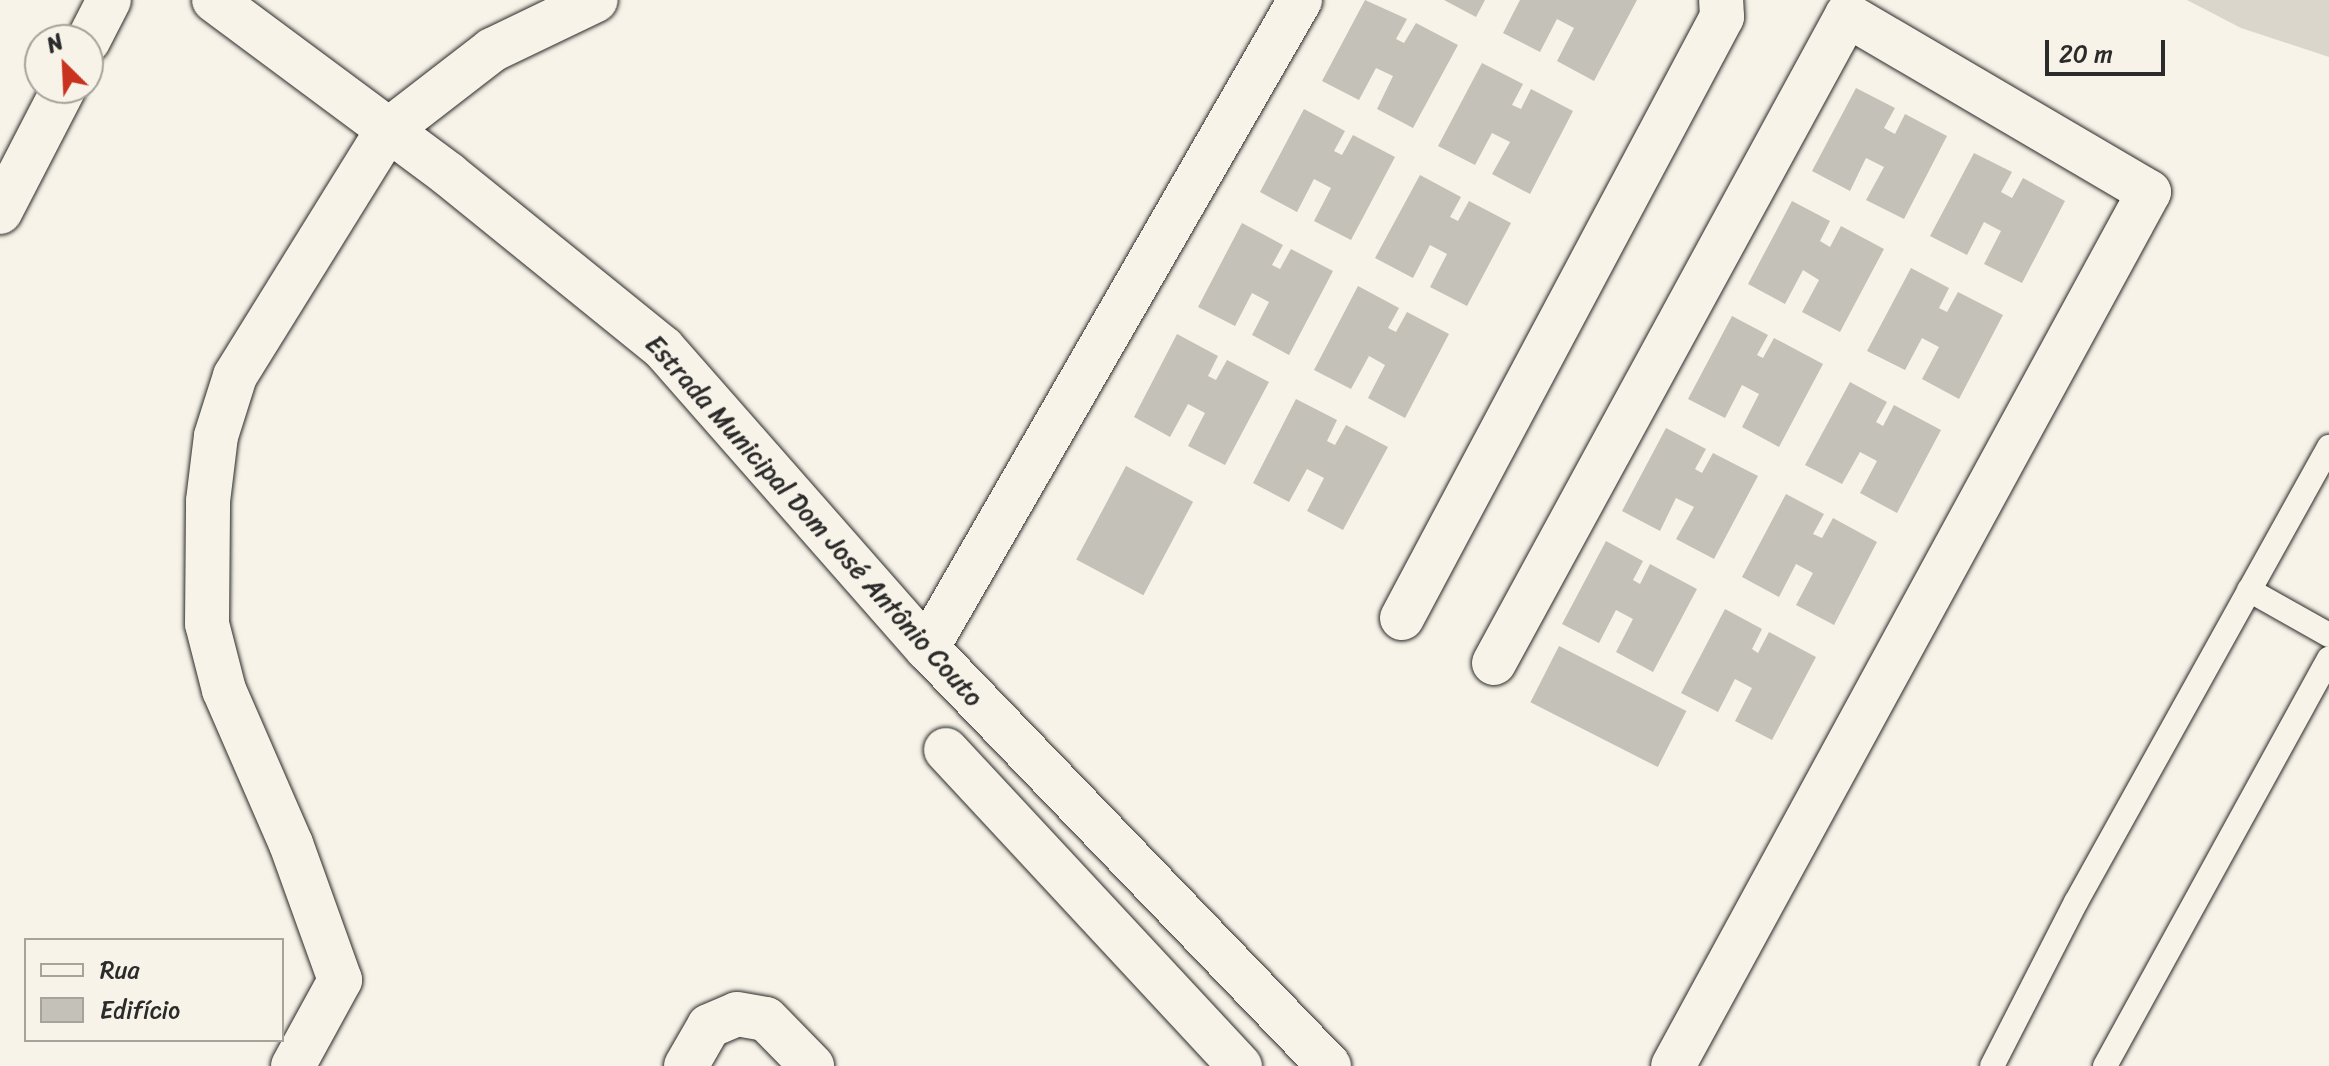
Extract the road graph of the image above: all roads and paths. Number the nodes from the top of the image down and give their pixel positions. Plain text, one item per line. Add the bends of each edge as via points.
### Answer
1 (109, 0) edge
2 (214, 0) edge
3 (596, 0) edge
4 (1300, 0) edge
5 (1721, 0) edge
6 (97, 24) edge
7 (56, 104) edge
8 (386, 132) junction
9 (0, 212) edge
10 (2329, 447) edge
11 (2249, 590) junction
12 (1402, 618) dead end
13 (2329, 635) edge
14 (927, 648) junction
15 (2329, 658) edge
16 (1494, 663) dead end
17 (946, 750) dead end
18 (293, 1066) edge
19 (686, 1066) edge
20 (812, 1066) edge
21 (1240, 1066) edge
22 (1329, 1066) edge
23 (1673, 1066) edge
24 (1992, 1066) edge
25 (2105, 1066) edge

1 - 6 street
2 - 8 street, Estrada Municipal Dom José Antônio Couto
3 - 8 street via 492,50
4 - 14 street
5 - 12 street via 1722,17
7 - 9 street
8 - 14 street, Estrada Municipal Dom José Antônio Couto via 448,174 663,348
8 - 18 street via 235,376 216,436 208,501 207,624 224,690 303,873 340,980
10 - 11 lane
11 - 13 lane
11 - 24 lane via 2076,902
14 - 22 street, Estrada Municipal Dom José Antônio Couto
15 - 25 lane
16 - 23 street via 1847,15 2149,192
17 - 21 street
19 - 20 street via 709,1026 737,1014 766,1019

